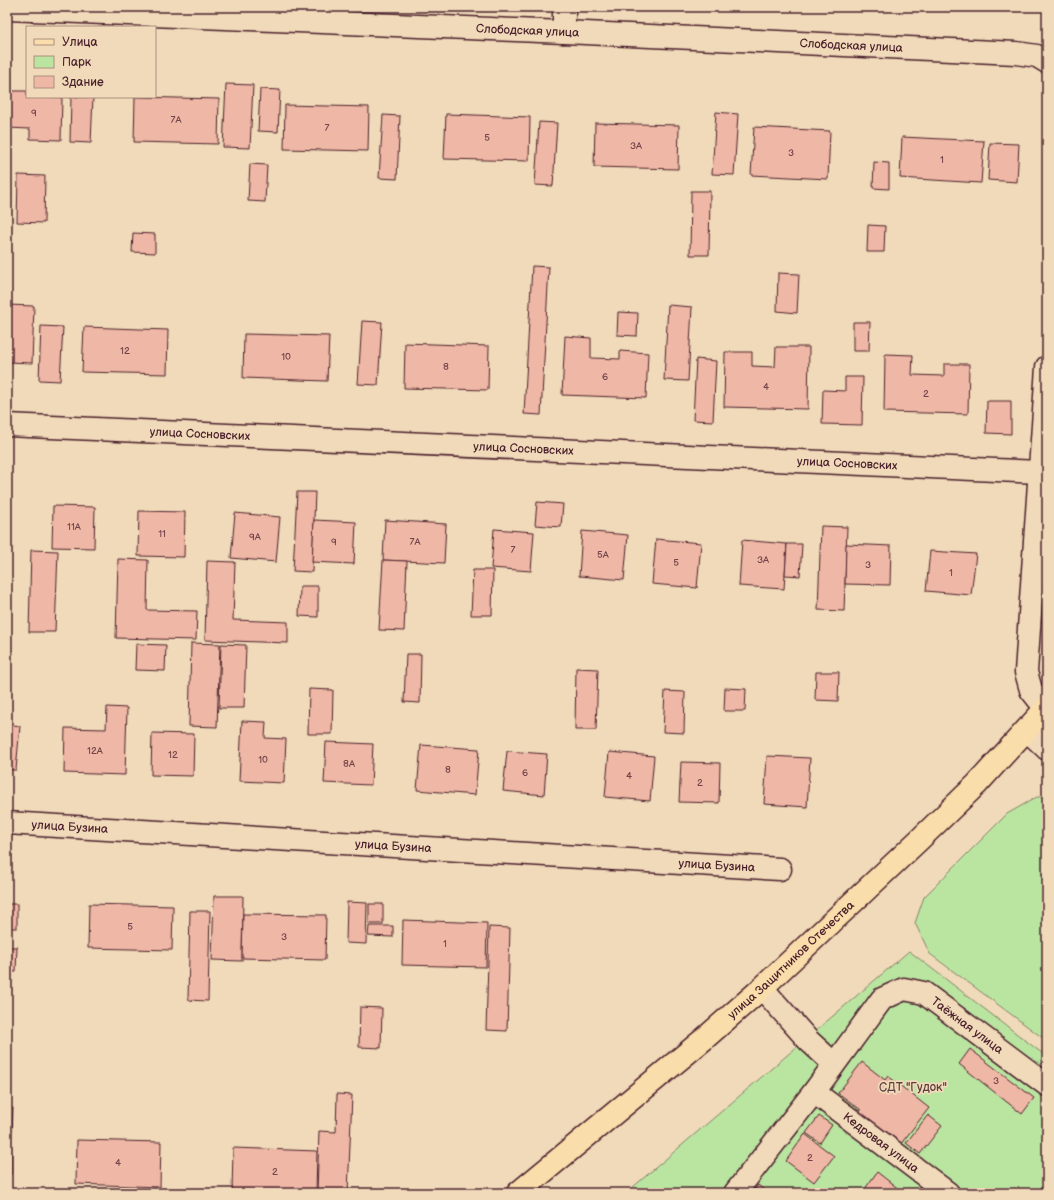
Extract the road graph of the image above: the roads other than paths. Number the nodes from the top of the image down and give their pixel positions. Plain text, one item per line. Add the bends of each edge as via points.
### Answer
1 (564, 7) edge
2 (7, 9) edge
3 (564, 32) junction
4 (1047, 62) edge
5 (1047, 367) edge
6 (7, 425) edge
7 (1040, 472) junction
8 (1046, 708) edge
9 (1027, 730) junction
10 (1047, 749) edge
11 (7, 823) edge
12 (780, 869) dead end
13 (762, 988) junction
14 (834, 1064) junction
15 (1047, 1085) edge
16 (814, 1092) junction
17 (518, 1193) edge
18 (735, 1193) edge
19 (948, 1193) edge

1 - 3 street
2 - 3 street, Слободская улица
3 - 4 street, Слободская улица via 1016,53 1037,56
5 - 7 street
6 - 7 street, улица Сосновских
7 - 8 street via 1026,672 1031,690
8 - 9 main road, улица Защитников Отечества
9 - 10 street
9 - 13 main road, улица Защитников Отечества via 920,840
11 - 12 street, улица Бузина
13 - 14 street via 809,1041
13 - 17 main road, улица Защитников Отечества via 699,1044
14 - 15 street, Таёжная улица via 882,999 904,989 924,993
14 - 16 street
16 - 18 street
16 - 19 street, Кедровая улица

